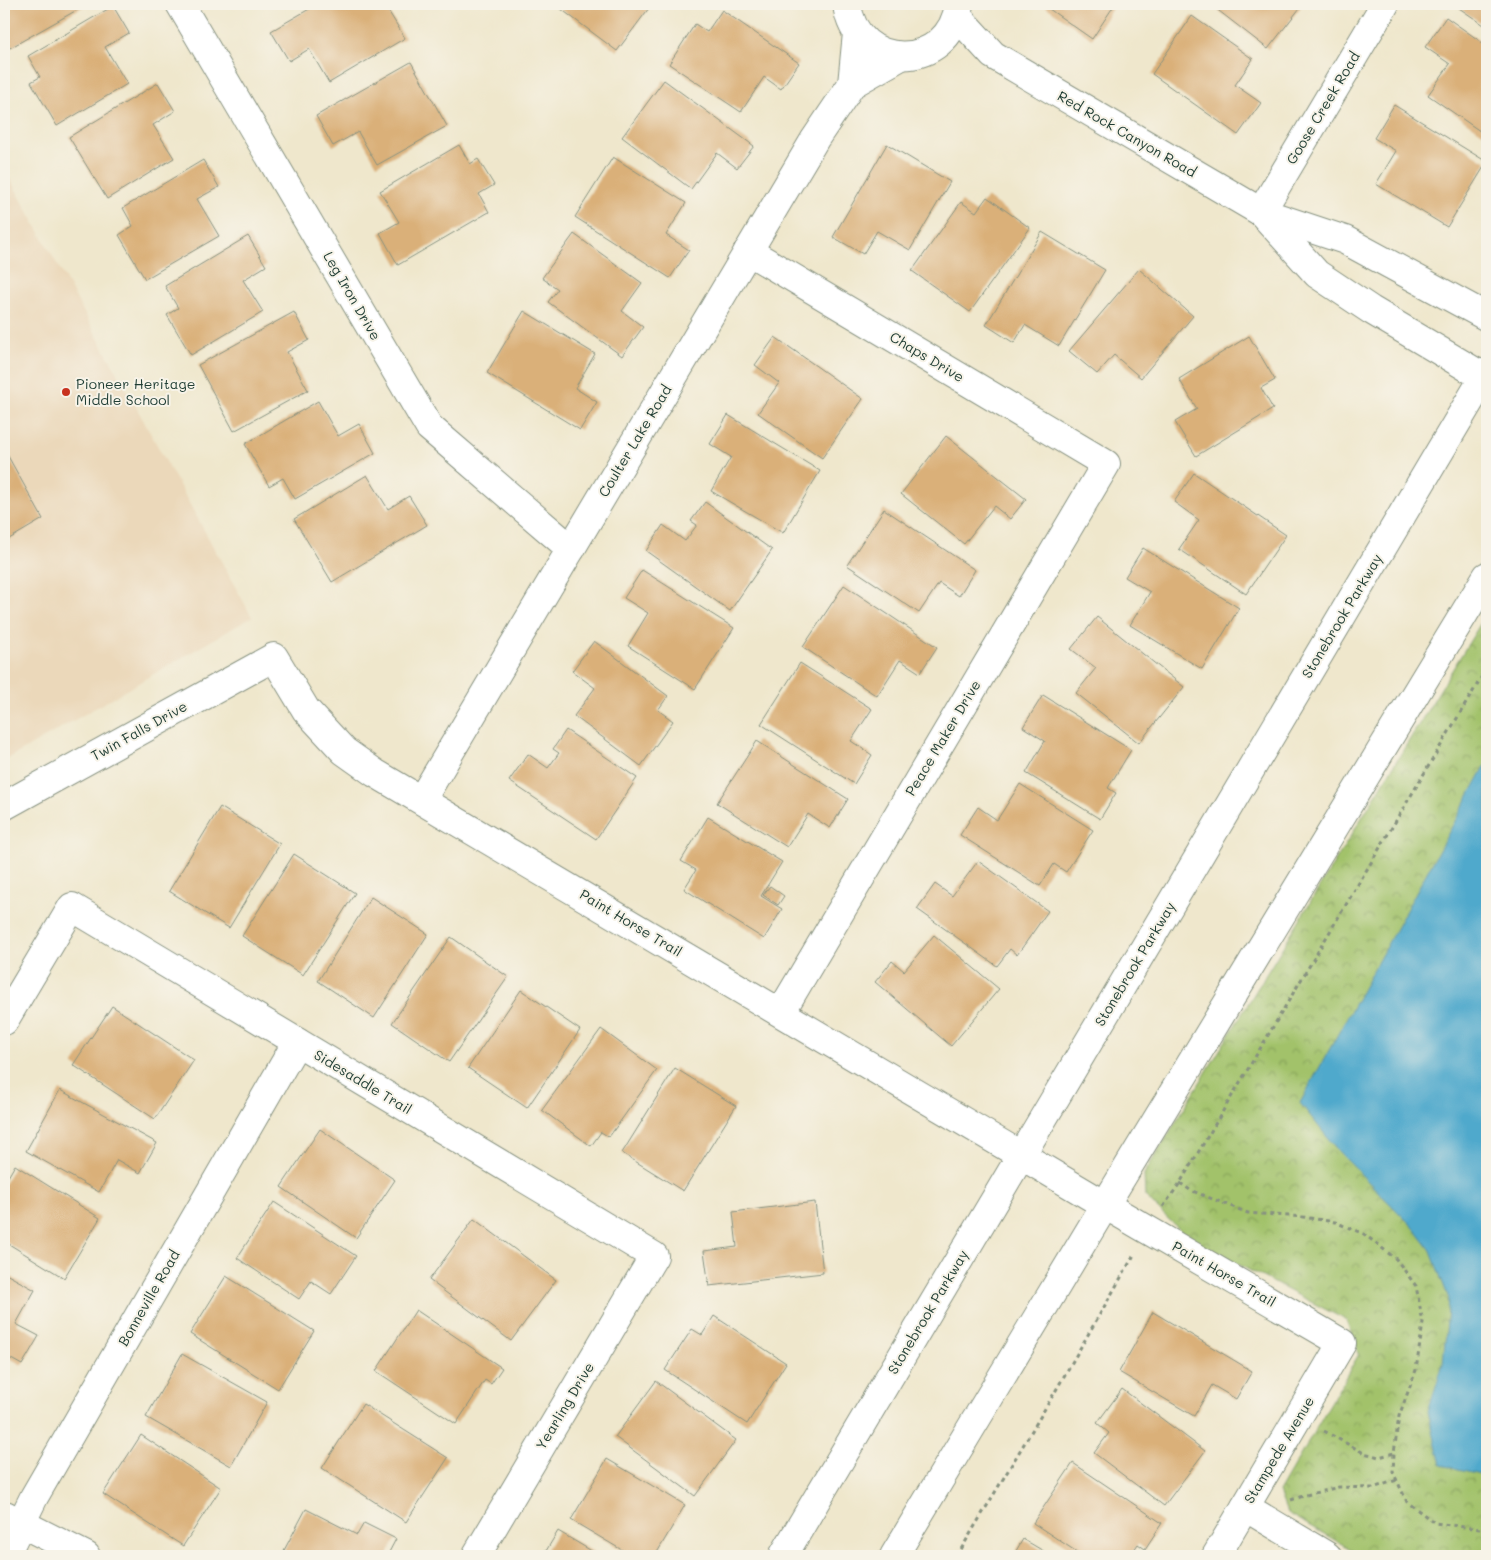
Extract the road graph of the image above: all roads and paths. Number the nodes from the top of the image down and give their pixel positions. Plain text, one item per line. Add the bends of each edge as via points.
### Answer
1 (180, 4) edge
2 (847, 4) edge
3 (1386, 4) edge
4 (958, 10) edge
5 (857, 33) junction
6 (939, 44) junction
7 (993, 55) junction
8 (901, 56) junction
9 (852, 84) junction
10 (1261, 212) junction
11 (748, 251) junction
12 (1487, 317) edge
13 (1486, 376) edge
14 (1106, 464) joint
15 (571, 549) junction
16 (1487, 576) edge
17 (274, 657) joint
18 (1487, 668) edge
19 (422, 799) junction
20 (4, 806) edge
21 (781, 1012) junction
22 (4, 1021) edge
23 (297, 1042) junction
24 (1021, 1155) junction
25 (1105, 1205) junction
26 (1148, 1230) junction
27 (654, 1256) joint
28 (1342, 1343) joint
29 (1299, 1416) junction
30 (1394, 1453) dead end
31 (1397, 1480) dead end
32 (1245, 1507) junction
33 (12, 1519) edge
34 (1274, 1525) junction
35 (4, 1556) edge
36 (86, 1556) edge
37 (476, 1556) edge
38 (783, 1556) edge
39 (894, 1556) edge
40 (956, 1556) edge
41 (1216, 1556) edge
42 (1327, 1556) edge

1 - 15 street, Leg Iron Drive via 429,427
2 - 5 street via 848,15
3 - 10 street, Goose Creek Road
4 - 6 street via 952,29
4 - 7 street, Red Rock Canyon Road
5 - 8 street via 882,52
5 - 9 street, Coulter Lake Road
6 - 7 street, Red Rock Canyon Road
6 - 8 street via 921,53
7 - 10 street, Red Rock Canyon Road
8 - 9 street, Coulter Lake Road
9 - 11 street, Coulter Lake Road
10 - 12 street, Red Rock Canyon Road via 1345,240
10 - 13 street, Red Rock Canyon Road via 1317,274 1371,310
11 - 14 street, Chaps Drive
11 - 15 street, Coulter Lake Road
13 - 24 street, Stonebrook Parkway
14 - 21 street, Peace Maker Drive
15 - 19 street, Coulter Lake Road
16 - 25 street
17 - 19 street, Paint Horse Trail via 306,710 344,751
17 - 20 street, Twin Falls Drive
18 - 26 path via 1185,1174
19 - 21 street, Paint Horse Trail
21 - 24 street, Paint Horse Trail
22 - 23 street, Sidesaddle Trail via 72,907
23 - 27 street, Sidesaddle Trail
23 - 33 street, Bonneville Road via 34,1498
24 - 25 street, Paint Horse Trail
24 - 38 street, Stonebrook Parkway
25 - 26 street, Paint Horse Trail
25 - 39 street
26 - 28 street, Paint Horse Trail
26 - 40 path
27 - 37 street, Yearling Drive
28 - 29 street, Stampede Avenue
29 - 30 path via 1364,1453 1379,1457
29 - 32 street, Stampede Avenue
31 - 34 path via 1373,1488 1339,1487 1306,1494 1289,1501
32 - 34 street
32 - 41 street, Stampede Avenue
33 - 35 street, Bonneville Road
33 - 36 street
34 - 42 street

